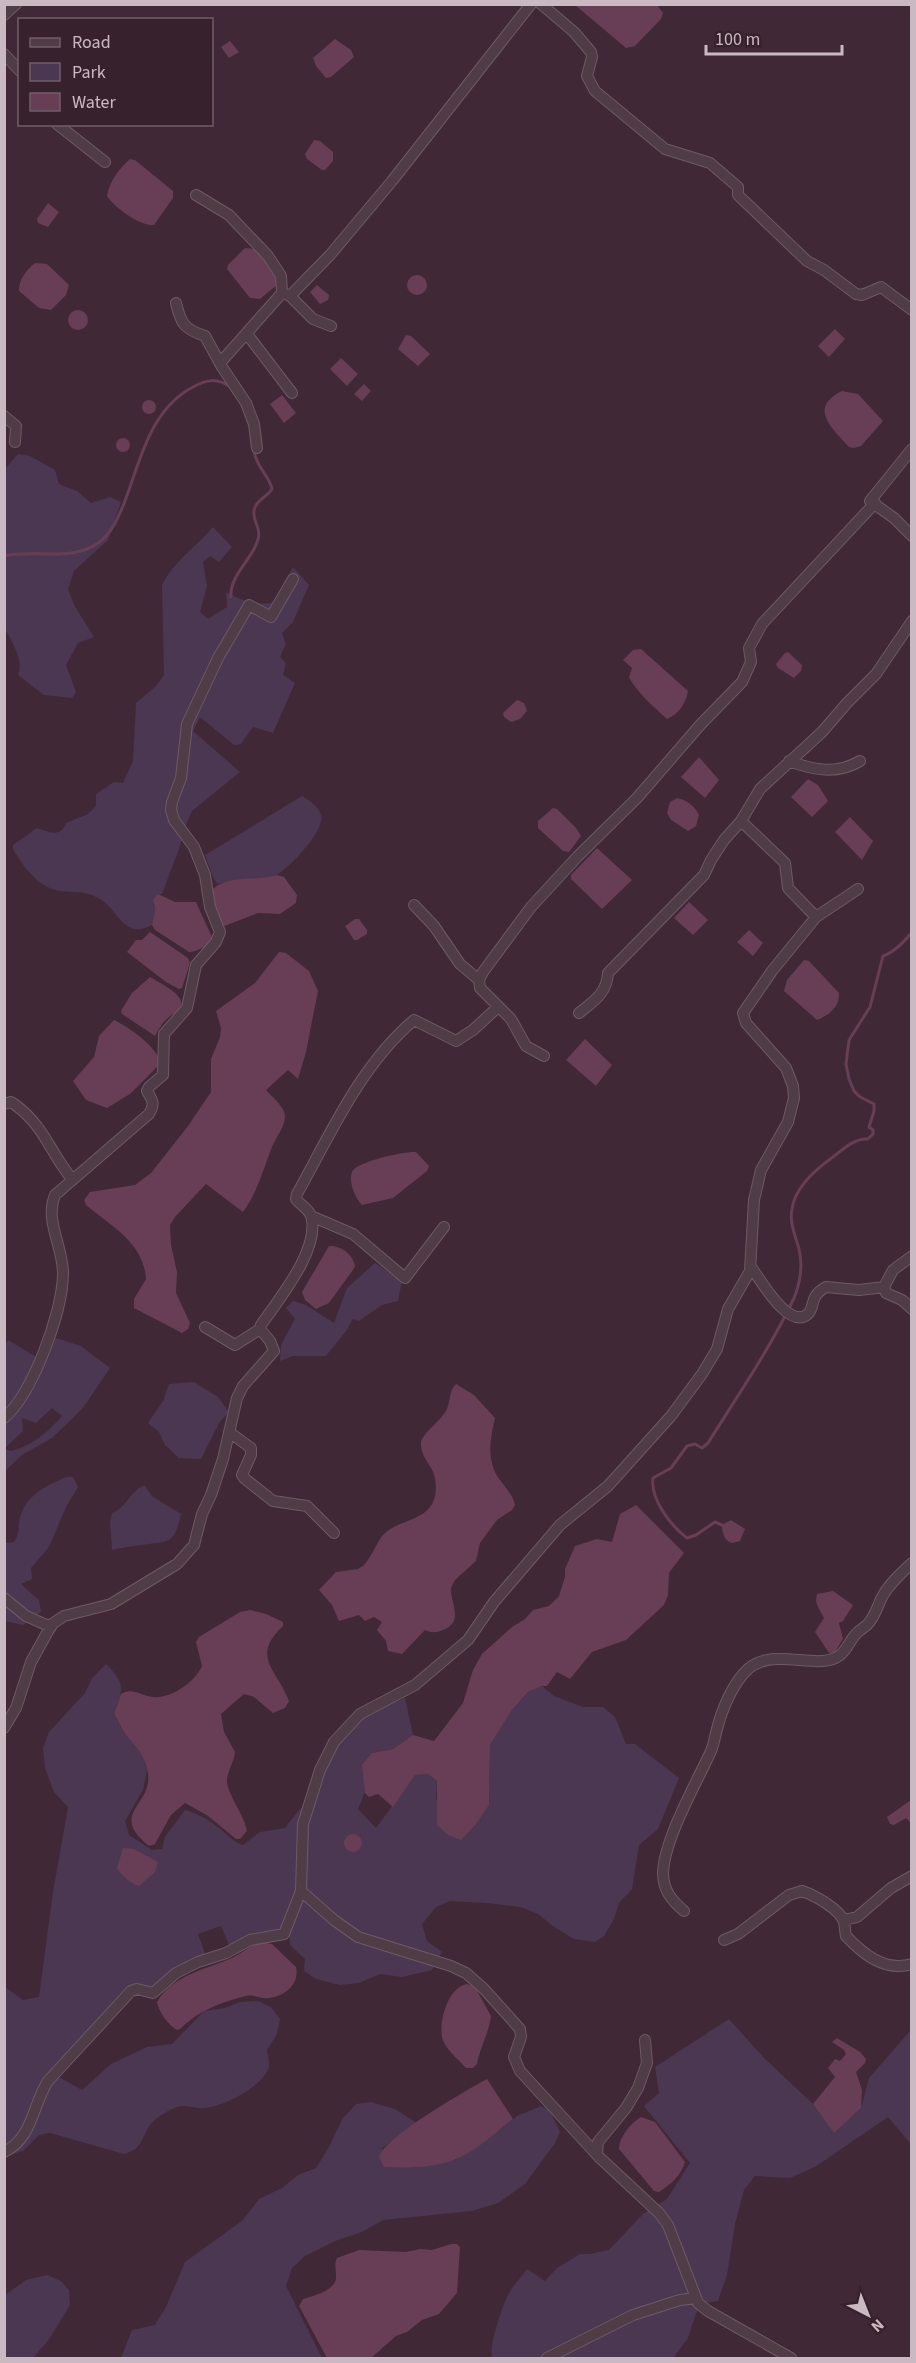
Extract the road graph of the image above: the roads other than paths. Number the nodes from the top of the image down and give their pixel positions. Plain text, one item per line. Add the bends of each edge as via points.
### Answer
1 (16, 4) edge
2 (531, 4) edge
3 (542, 4) edge
4 (4, 15) edge
5 (4, 54) edge
6 (18, 70) edge
7 (60, 126) edge
8 (105, 162) dead end
9 (196, 195) dead end
10 (286, 295) junction
11 (176, 303) dead end
12 (912, 310) edge
13 (332, 326) dead end
14 (247, 333) junction
15 (220, 363) junction
16 (292, 393) dead end
17 (4, 416) edge
18 (15, 442) dead end
19 (257, 448) dead end
20 (912, 449) edge
21 (875, 503) junction
22 (912, 536) edge
23 (293, 579) dead end
24 (912, 621) edge
25 (789, 761) junction
26 (860, 761) dead end
27 (741, 821) junction
28 (858, 889) dead end
29 (414, 905) dead end
30 (816, 917) junction
31 (479, 981) junction
32 (498, 1007) junction
33 (579, 1013) dead end
34 (544, 1056) dead end
35 (4, 1104) edge
36 (72, 1179) junction
37 (311, 1216) junction
38 (444, 1227) dead end
39 (912, 1256) edge
40 (751, 1267) junction
41 (884, 1287) junction
42 (912, 1309) edge
43 (205, 1327) dead end
44 (260, 1329) junction
45 (4, 1418) edge
46 (229, 1432) junction
47 (334, 1533) dead end
48 (912, 1563) edge
49 (4, 1598) edge
50 (51, 1627) junction
51 (4, 1728) edge
52 (912, 1876) edge
53 (301, 1891) junction
54 (684, 1911) dead end
55 (844, 1920) junction
56 (724, 1941) dead end
57 (912, 1964) edge
58 (645, 2040) dead end
59 (4, 2152) edge
60 (597, 2154) junction
61 (696, 2298) junction
62 (547, 2358) edge
63 (791, 2358) edge

1 - 4 street
2 - 10 street via 330,255
3 - 12 street via 587,45 592,57 587,76 596,91 623,115 665,149 710,163 738,187 738,195 801,257 851,291 862,295 881,287
5 - 6 street
7 - 8 street
9 - 10 street via 229,215 268,256 281,276
10 - 13 street via 313,319
10 - 14 street
11 - 15 street via 185,327 205,336
14 - 15 street
14 - 16 street
15 - 19 street via 246,403
17 - 18 street via 16,426
20 - 21 street via 870,501
21 - 22 street
21 - 31 street via 762,624 749,648 751,662 742,682 531,907
23 - 36 street via 271,617 249,605 218,658 187,724 181,778 171,810 194,847 220,932 196,965 185,1012 164,1034 163,1075 148,1087 154,1105 149,1114
24 - 25 street via 876,674
25 - 26 street via 810,769 833,770
25 - 27 street via 760,789
27 - 30 street via 786,863 788,888
27 - 33 street via 724,840 704,875 608,973 602,994
28 - 30 street
29 - 31 street via 460,964
30 - 40 street via 743,1013 746,1023 786,1068 794,1098 788,1122 761,1170 754,1200
31 - 32 street via 480,988
32 - 34 street via 517,1027 526,1046
32 - 37 street via 456,1041 414,1020 388,1044 355,1091 297,1194 296,1199
35 - 36 street via 11,1102 35,1123
36 - 45 street via 56,1194 51,1205 63,1275 53,1324 32,1378
37 - 38 street via 353,1234 405,1278
37 - 44 street via 313,1235 307,1252
39 - 41 street via 893,1270
40 - 41 street via 781,1309 792,1316 810,1313 815,1296 826,1287
40 - 53 street via 728,1309 711,1361 671,1416 608,1486 560,1525 494,1602 461,1648 414,1685 360,1714 334,1742 320,1770 303,1824
41 - 42 street via 886,1293
43 - 44 street via 235,1345
44 - 46 street via 274,1351 243,1386
46 - 47 street via 251,1448 244,1479 273,1501 307,1506
46 - 50 street via 197,1537 187,1555 111,1604 64,1616
48 - 54 street via 889,1587 868,1625 840,1655 831,1660 772,1659 750,1668 737,1681 717,1727 713,1747 681,1813 663,1872 666,1890
49 - 50 street via 26,1616
50 - 51 street via 31,1662 16,1708
52 - 55 street via 857,1917
53 - 59 street via 284,1934 250,1940 198,1962 176,1973 153,1993 131,1991 48,2081 28,2130
53 - 60 street via 358,1937 459,1969 473,1978 520,2029 514,2058 520,2071
55 - 56 street via 812,1894 798,1891
55 - 57 street via 846,1936 877,1960 896,1968
58 - 60 street via 647,2063 638,2088 598,2142
60 - 61 street via 668,2225
61 - 62 street via 633,2315
61 - 63 street via 708,2312

